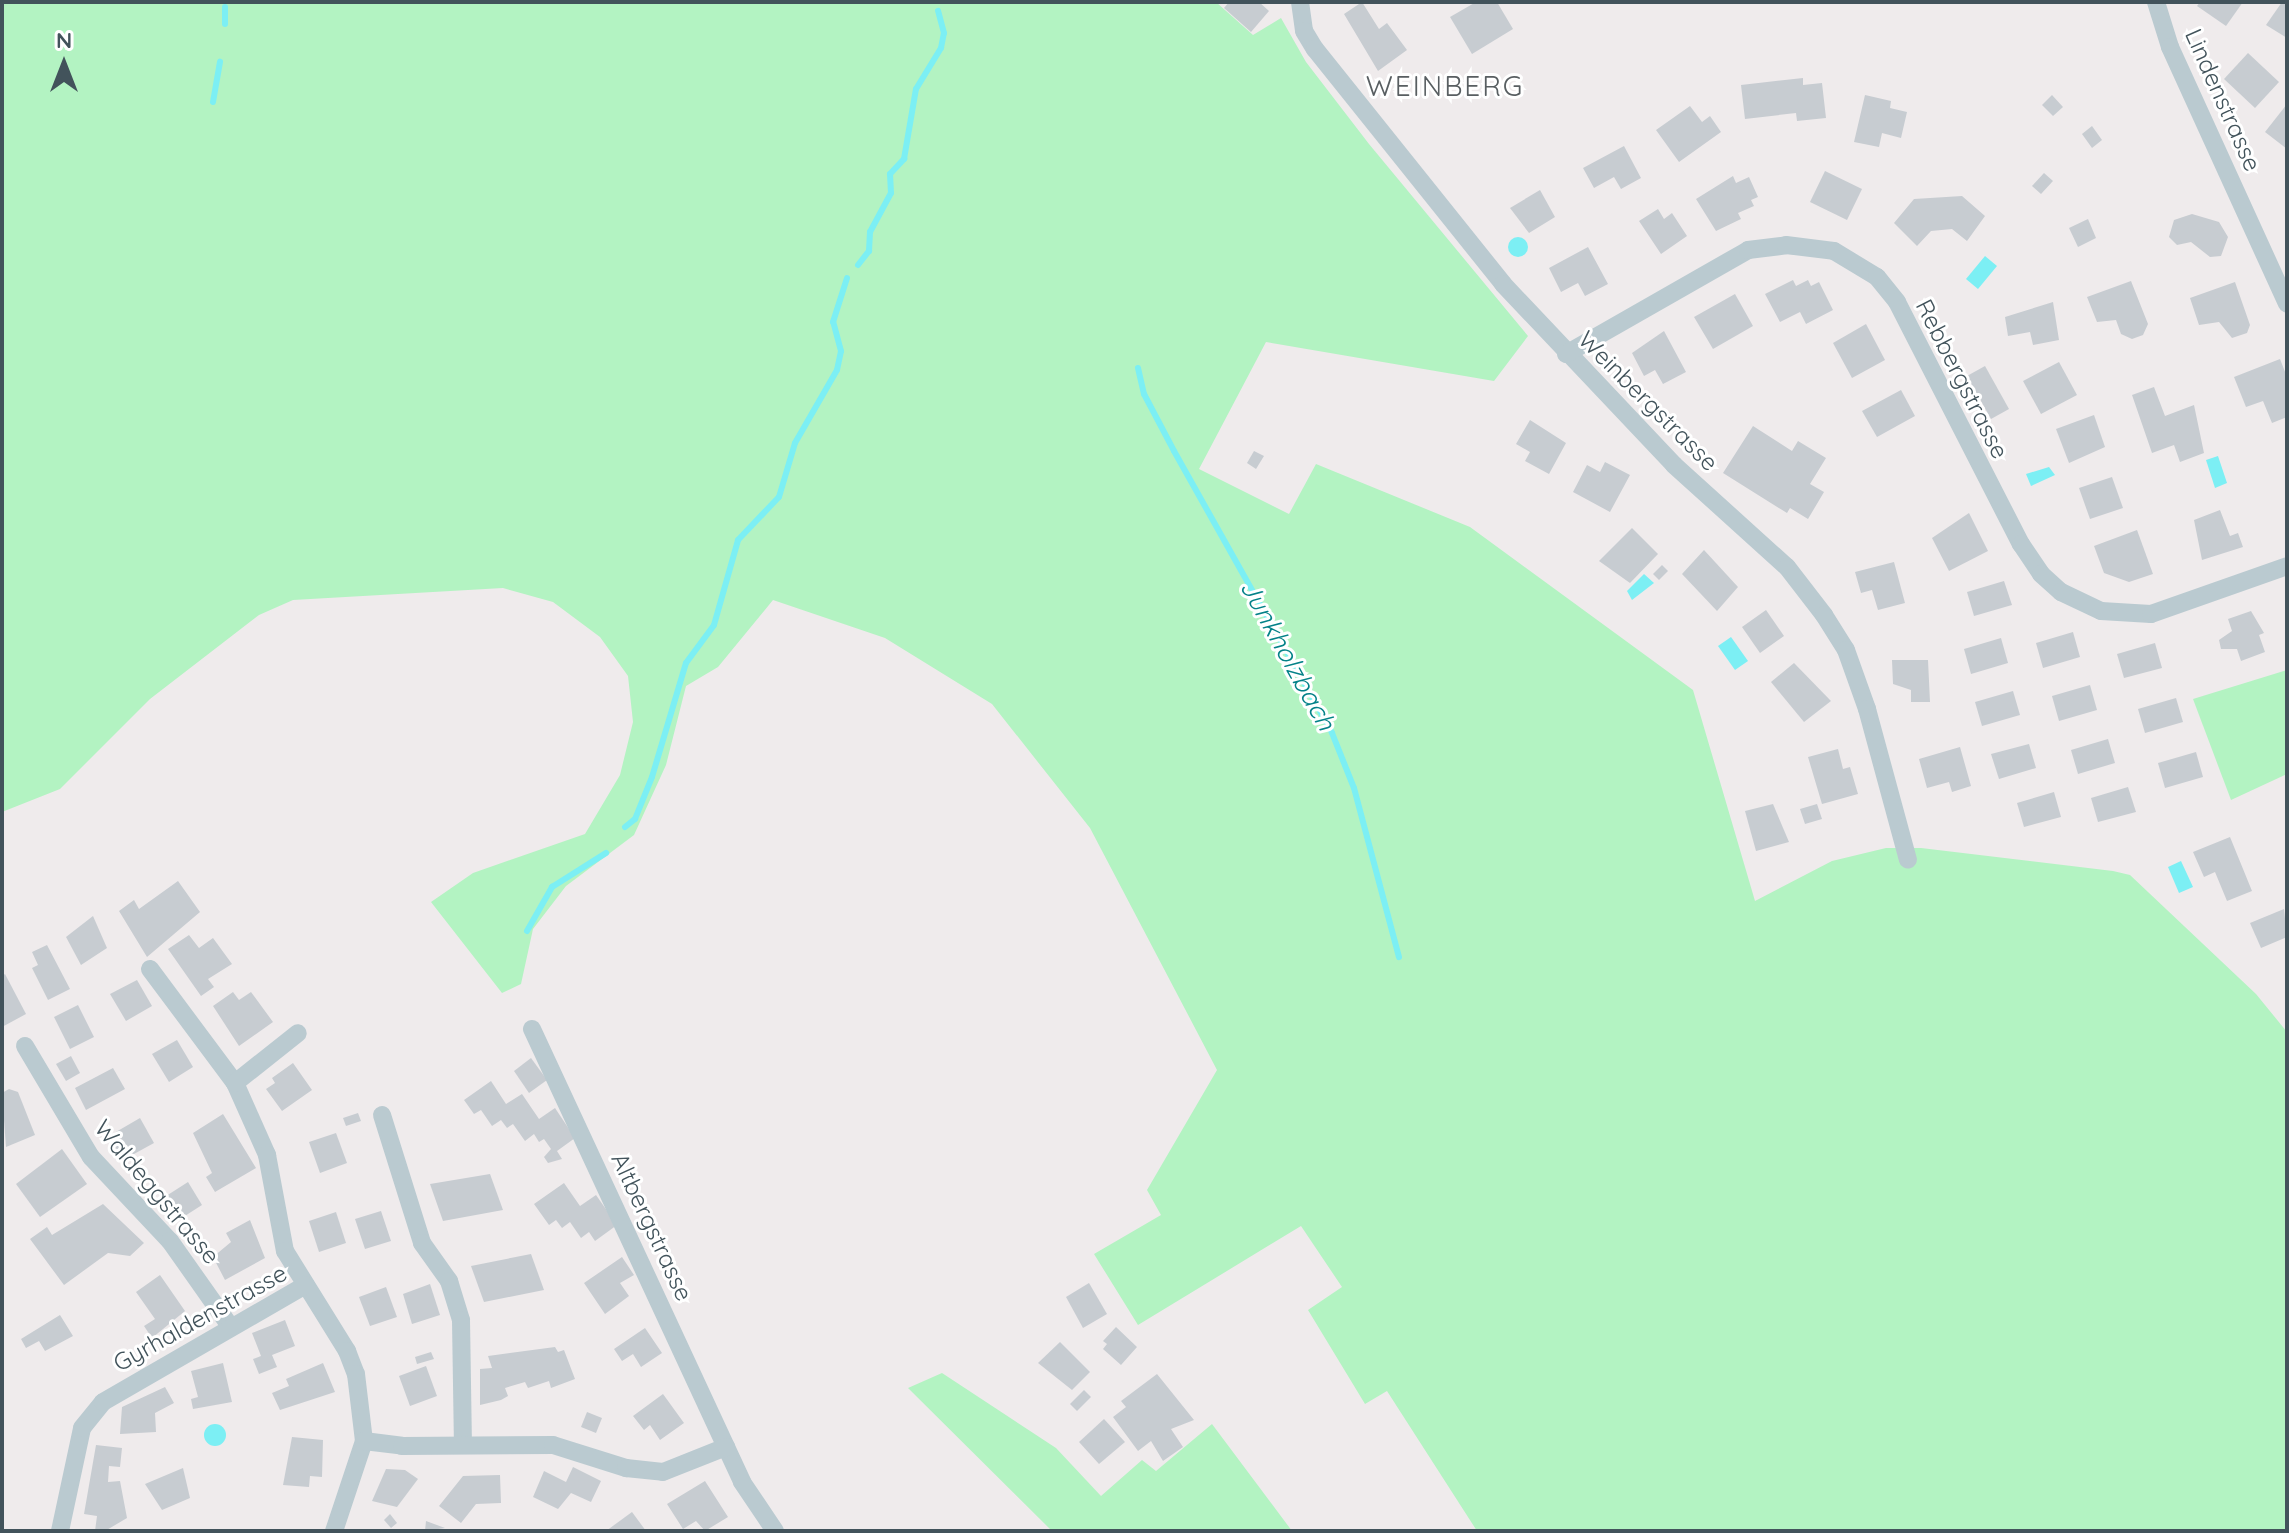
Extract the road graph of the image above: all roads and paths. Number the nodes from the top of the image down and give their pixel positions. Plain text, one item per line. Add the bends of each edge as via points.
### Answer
1 (1300, 2) edge
2 (2156, 2) edge
3 (2279, 264) edge
4 (2287, 304) edge
5 (1566, 354) junction
6 (2287, 566) edge
7 (1908, 860) dead end
8 (150, 969) dead end
9 (532, 1029) dead end
10 (298, 1033) dead end
11 (25, 1046) dead end
12 (235, 1083) junction
13 (382, 1115) dead end
14 (306, 1285) junction
15 (230, 1326) junction
16 (364, 1441) junction
17 (463, 1444) junction
18 (726, 1447) junction
19 (60, 1531) edge
20 (334, 1531) edge
21 (775, 1531) edge

1 - 5 street, Weinbergstrasse via 1304,31 1359,109
2 - 3 street, Lindenstrasse via 2170,47
3 - 4 street, Lindenstrasse
5 - 6 street, Rebbergstrasse via 1748,250 1786,245 1834,251 1877,277 1897,302 2021,544 2061,592 2101,611 2151,614
5 - 7 street, Weinbergstrasse via 1674,465 1787,567 1824,615 1846,650 1867,709
8 - 12 street
9 - 18 street, Altbergstrasse
10 - 12 street
11 - 15 street, Waldeggstrasse via 91,1157 170,1241
12 - 14 street via 267,1155 280,1240
13 - 17 street via 422,1243 449,1281 461,1320
14 - 15 street, Gyrhaldenstrasse
14 - 16 street, Gyrhaldenstrasse via 356,1374
15 - 19 street, Gyrhaldenstrasse via 136,1379 91,1414 74,1455
16 - 17 street
16 - 20 street
17 - 18 street via 553,1445 644,1472 663,1472
18 - 21 street, Altbergstrasse

